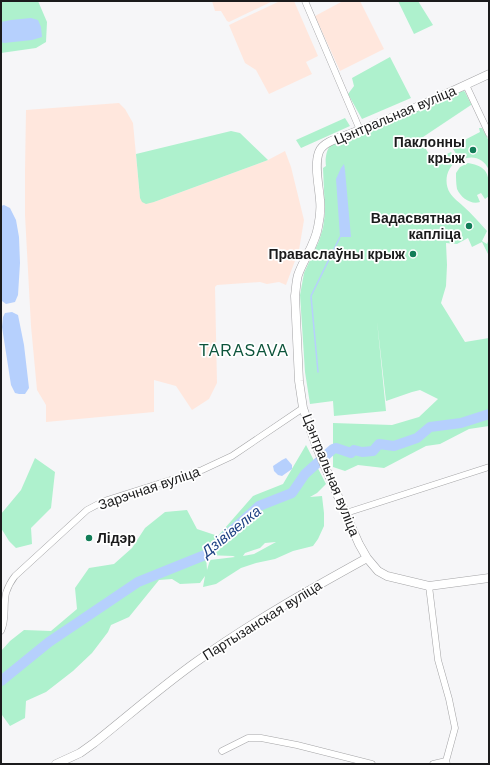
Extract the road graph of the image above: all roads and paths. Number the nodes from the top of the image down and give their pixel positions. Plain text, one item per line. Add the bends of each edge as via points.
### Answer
1 (305, 1) edge
2 (489, 74) edge
3 (466, 84) junction
4 (360, 130) junction
5 (489, 134) edge
6 (303, 408) junction
7 (489, 467) edge
8 (346, 513) junction
9 (367, 558) junction
10 (489, 578) edge
11 (429, 586) junction
12 (1, 631) edge
13 (222, 751) dead end
14 (446, 762) edge
15 (56, 764) edge
16 (372, 764) edge
17 (433, 764) edge

1 - 4 street
2 - 3 street, Цэнтральная вуліца
3 - 4 street, Цэнтральная вуліца
3 - 5 street
4 - 6 street, Цэнтральная вуліца via 329,142 319,150 317,157 320,202 318,228 315,240 298,274 295,296 299,381
6 - 8 street, Цэнтральная вуліца via 326,470
6 - 12 street, Зарэчная вуліца via 221,462 104,501 87,510 10,583
7 - 8 street
8 - 9 street, Цэнтральная вуліца
9 - 11 street via 378,571 387,576
9 - 15 street, Партызанская вуліца via 242,631 180,673 94,743
10 - 11 street
11 - 14 street via 438,660 455,728
13 - 16 street via 248,738 261,738 297,744
14 - 17 street

